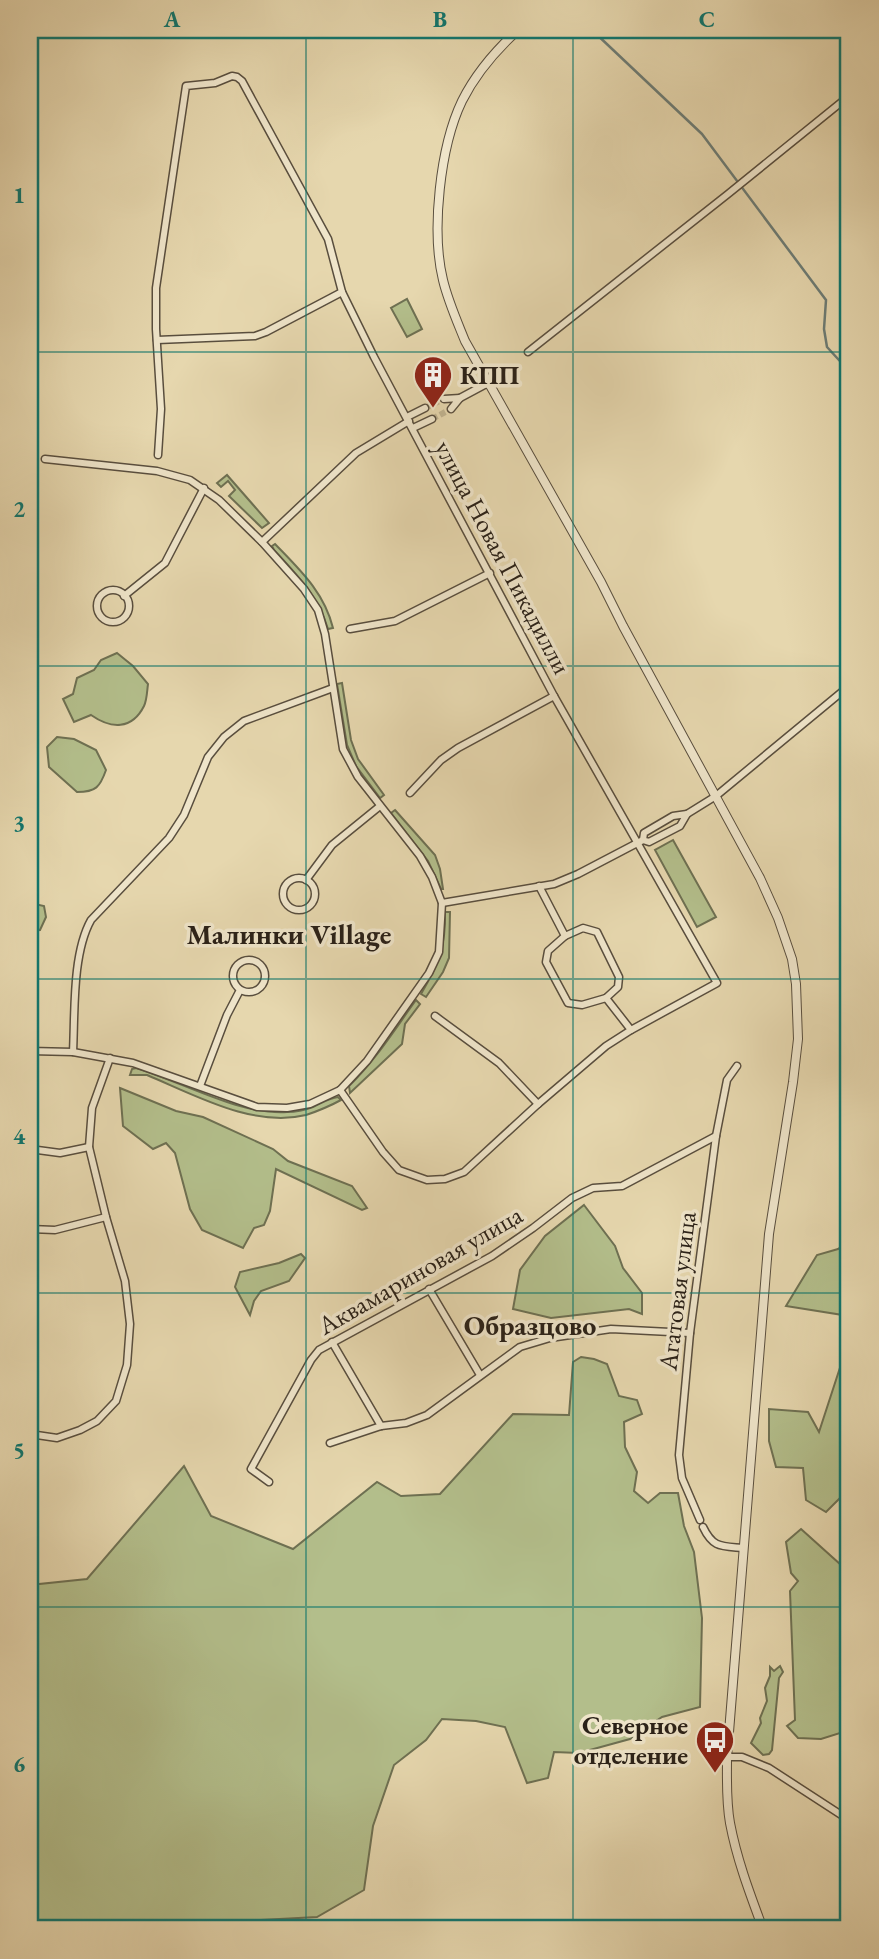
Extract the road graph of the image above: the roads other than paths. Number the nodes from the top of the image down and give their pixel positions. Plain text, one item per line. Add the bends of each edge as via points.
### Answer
1 (518, 30) edge
2 (849, 96) edge
3 (342, 292) junction
4 (157, 340) junction
5 (528, 352) dead end
6 (488, 383) junction
7 (460, 398) junction
8 (444, 399) tunnel mouth
9 (425, 408) tunnel mouth
10 (451, 409) tunnel mouth
11 (408, 419) junction
12 (432, 419) tunnel mouth
13 (413, 428) junction
14 (158, 456) dead end
15 (45, 458) dead end
16 (204, 488) junction
17 (262, 542) junction
18 (490, 573) junction
19 (124, 596) junction
20 (350, 629) dead end
21 (849, 686) edge
22 (333, 688) junction
23 (554, 696) junction
24 (410, 793) dead end
25 (716, 796) junction
26 (380, 806) junction
27 (687, 814) junction
28 (640, 841) junction
29 (306, 880) junction
30 (539, 886) junction
31 (442, 903) junction
32 (565, 936) junction
33 (240, 990) junction
34 (606, 998) junction
35 (435, 1016) dead end
36 (631, 1030) junction
37 (30, 1051) edge
38 (73, 1052) junction
39 (110, 1058) junction
40 (737, 1066) dead end
41 (200, 1086) junction
42 (340, 1090) junction
43 (538, 1104) junction
44 (716, 1136) junction
45 (89, 1147) junction
46 (30, 1149) edge
47 (106, 1217) junction
48 (30, 1229) edge
49 (429, 1289) junction
50 (690, 1334) junction
51 (332, 1342) junction
52 (480, 1375) junction
53 (381, 1426) junction
54 (30, 1434) edge
55 (330, 1443) dead end
56 (269, 1482) dead end
57 (743, 1548) junction
58 (727, 1757) junction
59 (849, 1820) edge
60 (763, 1929) edge

1 - 6 street via 488,60 461,103 445,158 438,219 443,279 465,341
2 - 5 street
3 - 4 street via 255,335
3 - 4 street, улица Новая Пикадилли via 328,239 242,81 232,76 186,86 156,288
3 - 11 street, улица Новая Пикадилли
4 - 14 street
6 - 7 street
6 - 25 street
7 - 8 street
7 - 10 street
9 - 11 street
11 - 13 street, улица Новая Пикадилли
11 - 17 street via 356,453
12 - 13 street
13 - 18 street, улица Новая Пикадилли
15 - 16 street via 158,471
16 - 17 street
16 - 19 street via 165,564
17 - 22 street via 318,610
18 - 20 street via 395,621
18 - 23 street, улица Новая Пикадилли
19 - 19 street via 129,608 124,618 115,622 101,617 98,603 103,594 113,591
21 - 25 street
22 - 26 street via 343,749
22 - 38 street via 244,721 224,737 208,757 184,815 169,838 91,920 79,953
23 - 24 street via 440,760
23 - 28 street, улица Новая Пикадилли
25 - 27 street
25 - 57 street via 778,918 796,985 793,1082 769,1234
26 - 29 street via 332,845
26 - 31 street via 420,856
27 - 28 street via 663,821
27 - 28 street via 680,826 649,842
28 - 30 street via 578,874
28 - 36 street, улица Новая Пикадилли via 717,983
29 - 29 street via 313,887 313,903 304,909 289,907 283,898 284,888 296,878
30 - 31 street
30 - 32 street
31 - 42 street via 439,952 429,974 367,1061
32 - 34 street via 583,928 597,932 619,976 618,987
32 - 34 street via 548,951 546,962 568,1003 582,1005
33 - 33 street via 233,982 235,967 244,960 259,963 265,973 263,984 255,991
33 - 41 street
34 - 36 street
35 - 43 street via 499,1063
36 - 43 street
37 - 38 street
38 - 39 street
39 - 41 street
39 - 45 street via 92,1108
40 - 44 street, Агатовая улица via 727,1080
41 - 42 street via 267,1108 310,1104
42 - 43 street via 399,1170 426,1180 464,1172
44 - 49 street, Аквамариновая улица via 622,1186 593,1188 572,1198 492,1256
44 - 50 street, Агатовая улица
45 - 46 street via 60,1153
45 - 47 street
47 - 48 street via 55,1230
47 - 54 street via 125,1281 130,1324 127,1365 116,1401 97,1421 80,1430 57,1438
49 - 51 street, Аквамариновая улица
49 - 52 street
50 - 52 street via 611,1329 550,1338 520,1347
50 - 57 street, Агатовая улица via 679,1455 682,1478 714,1544
51 - 53 street
51 - 56 street, Аквамариновая улица via 311,1360 251,1469
52 - 53 street via 427,1415
53 - 55 street
57 - 58 street
58 - 59 street via 743,1757 769,1768
58 - 60 street via 730,1822

